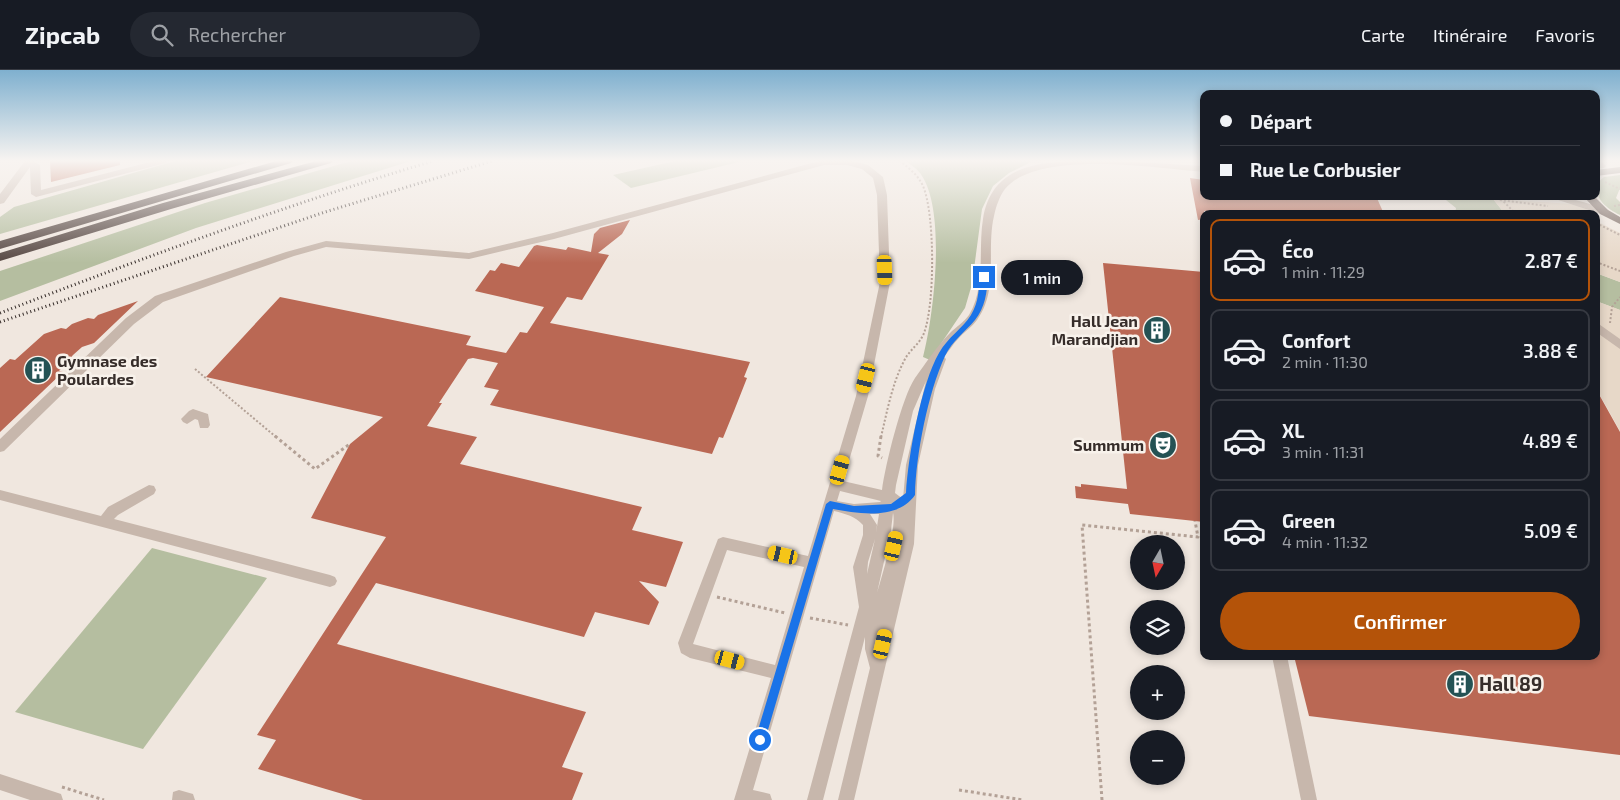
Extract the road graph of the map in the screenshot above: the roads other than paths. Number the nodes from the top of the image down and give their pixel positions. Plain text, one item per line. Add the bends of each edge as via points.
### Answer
1 (167, 195) edge
2 (206, 195) edge
3 (219, 195) edge
4 (701, 195) edge
5 (882, 195) edge
6 (996, 195) edge
7 (1592, 200) edge
8 (1550, 201) edge
9 (1598, 210) edge
10 (1600, 211) edge
11 (1604, 212) junction
12 (1620, 221) edge
13 (0, 243) edge
14 (0, 257) edge
15 (0, 266) edge
16 (1600, 329) edge
17 (1620, 345) edge
18 (942, 354) junction
19 (188, 419) dead end
20 (204, 425) dead end
21 (0, 447) edge
22 (836, 485) junction
23 (149, 490) dead end
24 (0, 495) edge
25 (910, 495) junction
26 (891, 498) junction
27 (830, 504) junction
28 (854, 510) junction
29 (104, 522) junction
30 (891, 530) junction
31 (813, 562) junction
32 (330, 582) dead end
33 (865, 611) junction
34 (1280, 660) edge
35 (877, 667) junction
36 (780, 674) junction
37 (0, 782) edge
38 (743, 798) edge
39 (55, 800) edge
40 (764, 800) edge
41 (815, 800) edge
42 (846, 800) edge
43 (1309, 800) edge

1 - 13 highway
2 - 14 highway
3 - 15 highway
4 - 21 street via 469,256 326,244 159,298 130,321
5 - 22 street via 885,282 864,387
6 - 18 street via 988,218 983,296 973,318 953,337
7 - 11 main road
8 - 9 street via 1574,202
10 - 11 street
11 - 12 main road
16 - 17 street
18 - 25 street via 929,390 912,465
18 - 26 street via 918,383 907,411
19 - 20 street via 193,414 204,417
22 - 26 street
22 - 27 street
23 - 29 street via 113,507
24 - 29 street
25 - 26 street
25 - 35 street via 906,544
26 - 28 street
26 - 30 street via 900,509
27 - 28 street
27 - 31 street
28 - 33 street via 868,520 870,526 860,564
29 - 32 street
30 - 33 street
30 - 35 street via 873,635 872,649
31 - 36 street
31 - 36 street via 722,544 686,643 690,651
33 - 41 street
34 - 43 street
35 - 42 street
36 - 38 street
37 - 39 street
38 - 40 street

